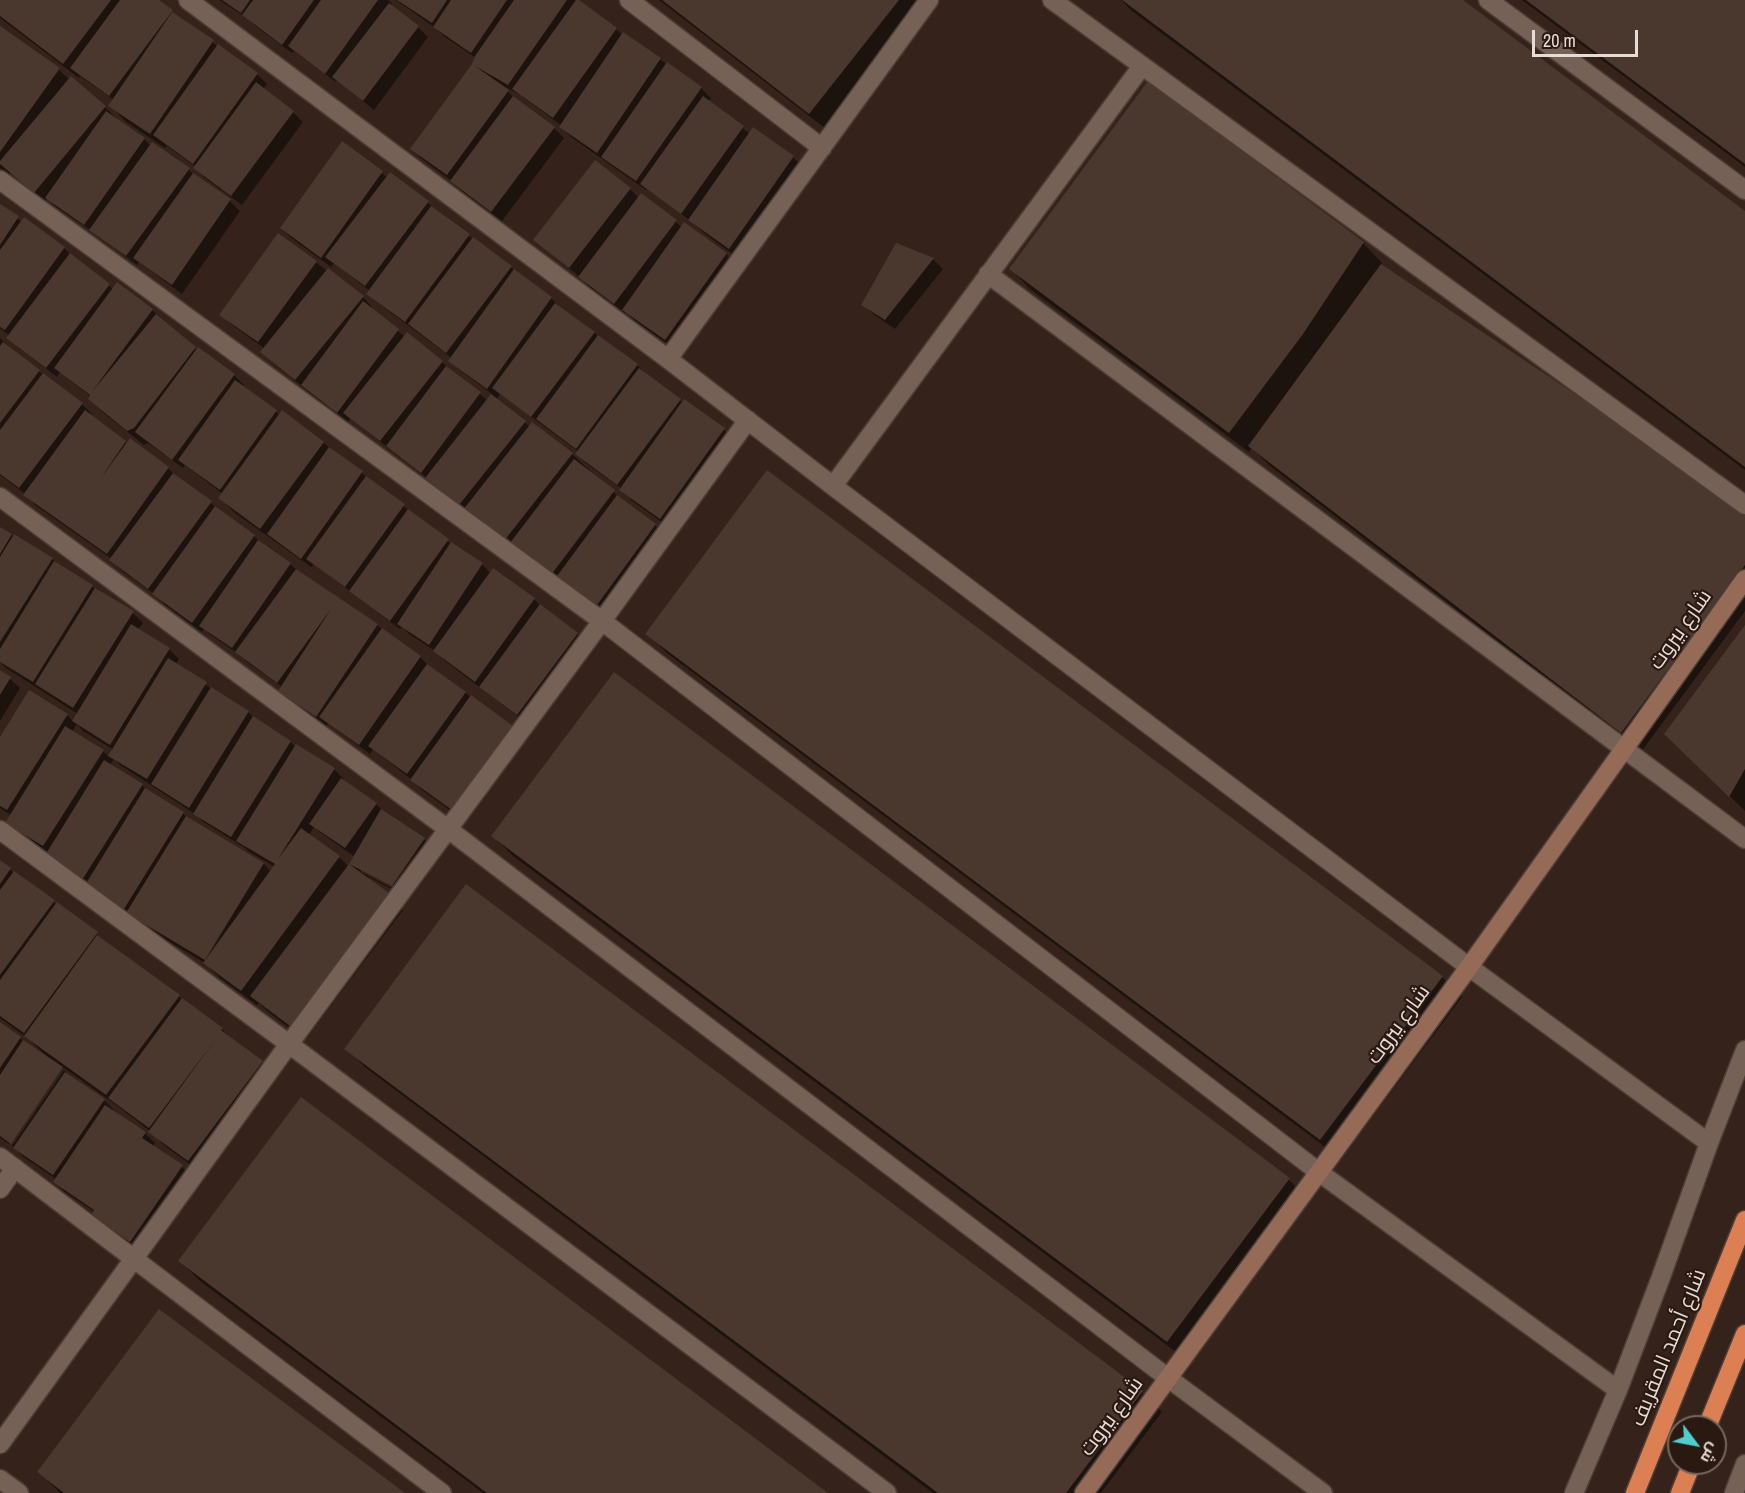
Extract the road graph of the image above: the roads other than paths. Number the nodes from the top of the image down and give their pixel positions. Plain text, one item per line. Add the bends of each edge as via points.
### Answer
1 (188, 0) edge
2 (629, 0) edge
3 (929, 0) edge
4 (1052, 0) edge
5 (1488, 0) edge
6 (1142, 66) junction
7 (822, 148) junction
8 (0, 180) edge
9 (1745, 190) edge
10 (988, 274) junction
11 (669, 359) junction
12 (748, 420) junction
13 (833, 486) junction
14 (0, 497) edge
15 (1745, 504) edge
16 (1745, 579) edge
17 (602, 621) junction
18 (1624, 749) junction
19 (448, 829) junction
20 (0, 830) edge
21 (1745, 839) edge
22 (1469, 967) junction
23 (289, 1044) junction
24 (1745, 1050) edge
25 (1708, 1143) junction
26 (0, 1157) edge
27 (15, 1168) junction
28 (1320, 1173) junction
29 (0, 1189) edge
30 (1745, 1220) edge
31 (135, 1258) junction
32 (1745, 1334) edge
33 (1168, 1378) junction
34 (1618, 1390) junction
35 (1712, 1415) edge
36 (0, 1444) edge
37 (1744, 1471) edge
38 (1687, 1475) edge
39 (0, 1479) edge
40 (19, 1493) edge
41 (442, 1493) edge
42 (887, 1493) edge
43 (1084, 1493) edge
44 (1323, 1493) edge
45 (1574, 1493) edge
46 (1635, 1493) edge
47 (1680, 1493) edge
48 (1734, 1493) edge

1 - 11 street
2 - 7 street
3 - 7 street
4 - 6 street
5 - 9 street
6 - 10 street
6 - 15 street
7 - 11 street
8 - 17 street
10 - 13 street
10 - 18 street
11 - 12 street
12 - 13 street
12 - 17 street
13 - 22 street
14 - 19 street
16 - 18 street, شارع بيروت
17 - 19 street
17 - 28 street
18 - 21 street
18 - 22 street, شارع بيروت
19 - 23 street
19 - 33 street
20 - 23 street
22 - 25 street
22 - 28 street, شارع بيروت
23 - 31 street
23 - 42 street
24 - 25 street
25 - 34 street
26 - 27 street
27 - 29 street
27 - 31 street
28 - 33 street, شارع بيروت
28 - 34 street
30 - 46 highway, شارع أحمد المقريف
31 - 36 street
31 - 41 street
32 - 35 highway
33 - 43 street, شارع بيروت
33 - 44 street
34 - 45 street
37 - 48 street
38 - 47 highway
39 - 40 street

